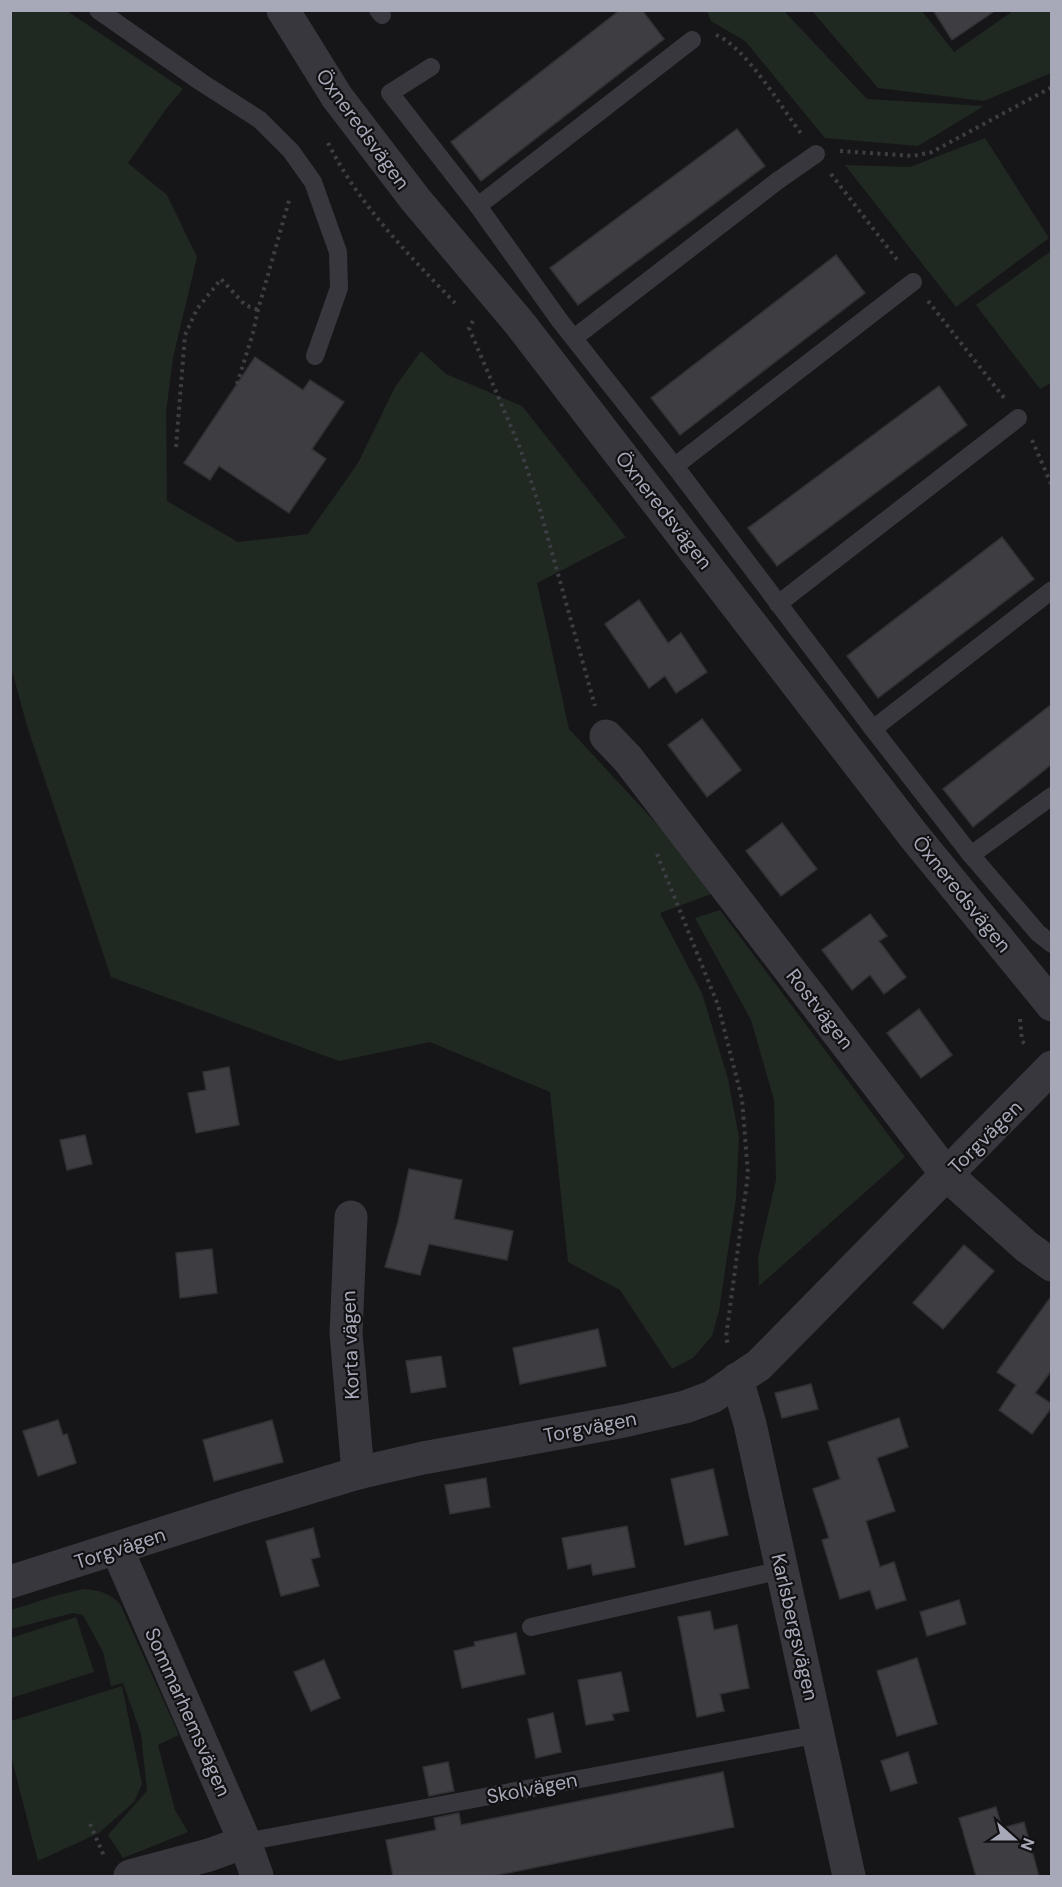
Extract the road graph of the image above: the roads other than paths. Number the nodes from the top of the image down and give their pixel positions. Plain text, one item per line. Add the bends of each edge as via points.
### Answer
1 (98, 10) edge
2 (283, 10) edge
3 (692, 40) road end
4 (431, 67) dead end
5 (816, 154) road end
6 (478, 206) junction
7 (913, 282) road end
8 (574, 338) junction
9 (315, 356) dead end
10 (1018, 418) road end
11 (675, 466) junction
12 (1052, 590) edge
13 (778, 604) junction
14 (873, 729) junction
15 (606, 736) road end
16 (1052, 796) edge
17 (971, 855) junction
18 (1052, 944) edge
19 (1052, 1005) edge
20 (1052, 1067) edge
21 (947, 1174) junction
22 (351, 1217) dead end
23 (1052, 1265) edge
24 (737, 1379) junction
25 (358, 1473) junction
26 (117, 1549) junction
27 (782, 1570) junction
28 (12, 1576) edge
29 (531, 1627) dead end
30 (819, 1734) junction
31 (245, 1842) junction
32 (119, 1871) edge
33 (257, 1876) edge
34 (849, 1876) edge

1 - 9 lane via 260,120 291,151 313,182 338,252 339,288
2 - 19 street, Öxneredsvägen via 337,97 415,199 521,325 914,836
3 - 6 lane
4 - 6 lane via 390,93
5 - 8 lane
6 - 8 lane
7 - 11 lane
8 - 11 lane
10 - 13 lane
11 - 13 lane
12 - 14 lane
13 - 14 lane
14 - 17 lane
15 - 21 street, Rostvägen
16 - 17 lane
17 - 18 lane
20 - 21 street, Torgvägen
21 - 23 street, Rostvägen
21 - 24 street, Torgvägen via 759,1365
22 - 25 street, Korta vägen via 346,1334
24 - 25 street, Torgvägen via 712,1397 686,1407
24 - 27 street, Karlsbergsvägen
25 - 26 street, Torgvägen
26 - 28 street, Torgvägen
26 - 31 street, Sommarhemsvägen
27 - 29 lane
27 - 30 street, Karlsbergsvägen
30 - 31 lane, Skolvägen
30 - 34 street, Karlsbergsvägen
31 - 32 street via 209,1855
31 - 33 street, Sommarhemsvägen

